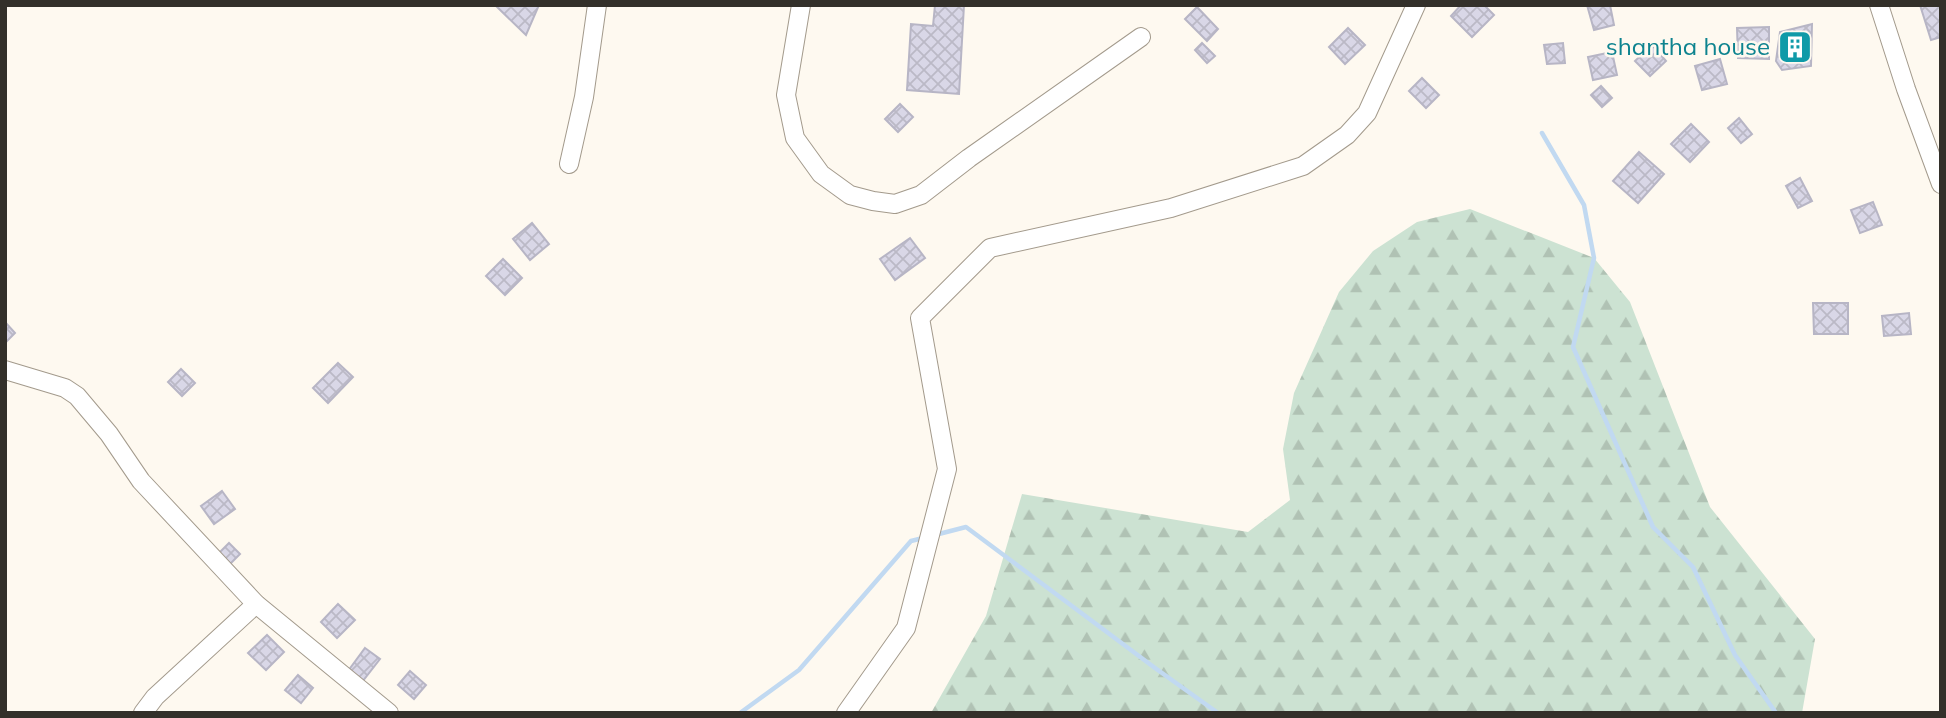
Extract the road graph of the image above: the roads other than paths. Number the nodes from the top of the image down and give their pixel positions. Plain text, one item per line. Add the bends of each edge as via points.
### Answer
1 (597, 5) edge
2 (801, 5) edge
3 (1416, 5) edge
4 (1879, 5) edge
5 (1141, 37) dead end
6 (569, 164) dead end
7 (1941, 184) edge
8 (5, 370) edge
9 (256, 604) junction
10 (143, 713) edge
11 (389, 713) edge
12 (846, 713) edge

1 - 6 street
2 - 5 street via 786,95 795,138 821,174 850,195 895,204 921,195
3 - 12 street via 1367,113 1347,135 1303,166 1171,208 990,248 920,318 947,469 906,628
4 - 7 street
8 - 9 street via 77,396 141,481
9 - 10 street
9 - 11 street

